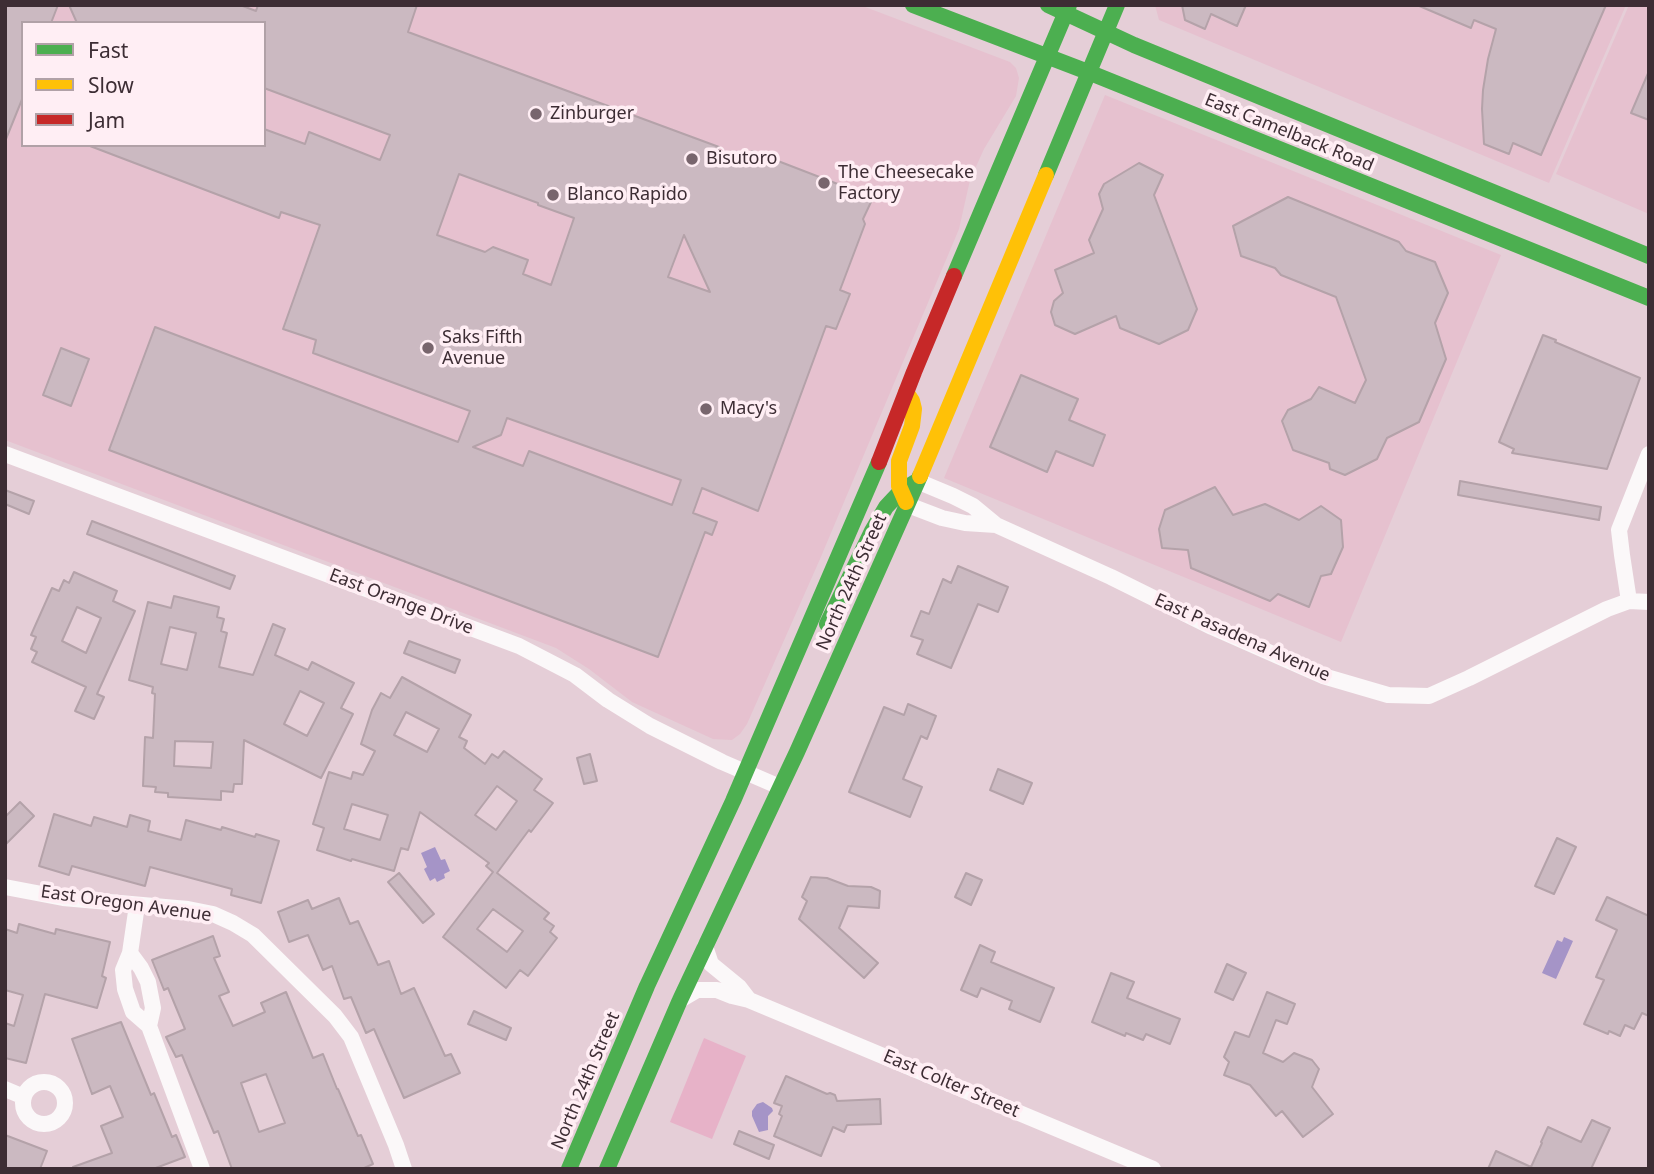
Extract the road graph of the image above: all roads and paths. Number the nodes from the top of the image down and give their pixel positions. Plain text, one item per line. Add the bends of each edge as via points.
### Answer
1 (913, 5) edge
2 (1048, 5) edge
3 (1116, 5) edge
4 (1067, 10) edge
5 (1104, 33) junction
6 (1047, 56) junction
7 (1088, 72) junction
8 (1649, 256) edge
9 (1649, 298) edge
10 (906, 392) junction
11 (5, 454) edge
12 (1649, 454) edge
13 (917, 481) junction
14 (904, 498) junction
15 (996, 525) junction
16 (1629, 601) junction
17 (1649, 602) edge
18 (746, 773) junction
19 (780, 787) junction
20 (5, 887) edge
21 (138, 905) junction
22 (705, 946) junction
23 (130, 953) junction
24 (680, 1000) junction
25 (749, 1000) junction
26 (149, 1026) junction
27 (5, 1089) edge
28 (24, 1097) dead end
29 (1148, 1168) edge
30 (202, 1169) edge
31 (404, 1169) edge
32 (569, 1169) edge
33 (607, 1169) edge

1 - 6 main road, East Camelback Road
2 - 4 main road, East Camelback Road
3 - 5 main road
4 - 5 main road, East Camelback Road
4 - 6 main road, North 24th Street
5 - 7 main road
5 - 8 main road, East Camelback Road
6 - 7 main road, East Camelback Road
6 - 10 main road, North 24th Street
7 - 9 main road, East Camelback Road
7 - 13 main road
10 - 14 main road via 914,418 899,461
10 - 18 main road, North 24th Street
11 - 18 street, East Orange Drive via 519,646 575,675 650,726
12 - 16 street via 1619,530
13 - 14 main road
13 - 15 street, East Pasadena Avenue via 973,506
14 - 15 street, East Pasadena Avenue via 942,518
14 - 18 main road via 886,508 872,531 768,747
14 - 19 main road, North 24th Street
15 - 16 street, East Pasadena Avenue via 1317,674 1388,695 1429,696
16 - 17 street, East Pasadena Avenue
18 - 19 street, East Orange Drive
18 - 32 main road, North 24th Street
19 - 22 main road, North 24th Street
20 - 21 street, East Oregon Avenue
21 - 23 street
21 - 31 street, East Oregon Avenue via 212,914 253,935 275,955 351,1037
22 - 24 main road, North 24th Street
22 - 25 street, East Colter Street via 711,964
23 - 26 street via 148,982 153,1008
23 - 26 street via 123,970 125,989 133,1012
24 - 25 street, East Colter Street via 697,989
24 - 33 main road, North 24th Street
25 - 29 street, East Colter Street
26 - 30 street
27 - 28 street

